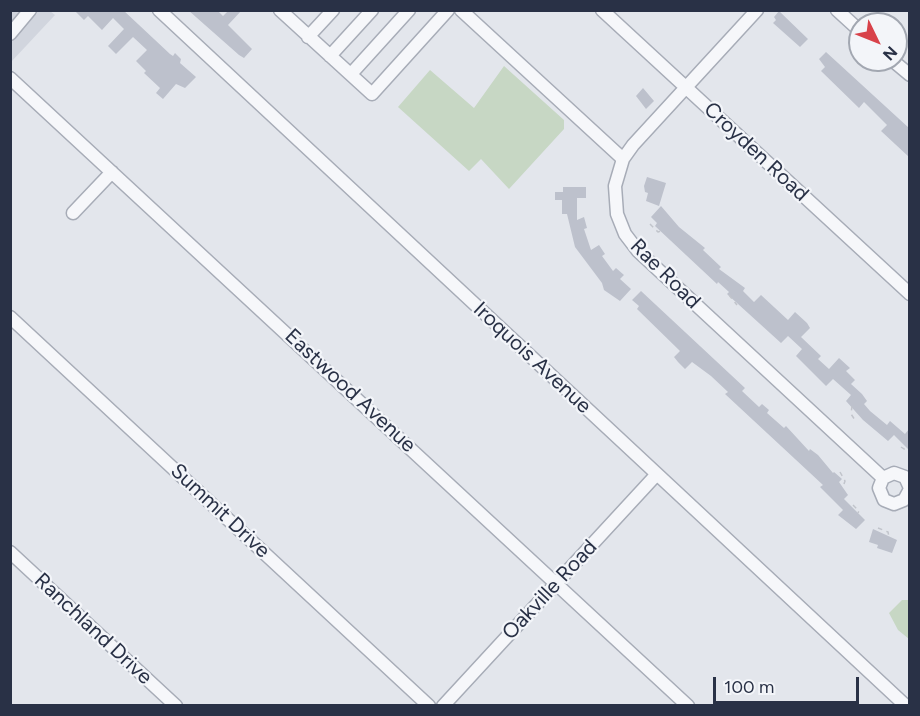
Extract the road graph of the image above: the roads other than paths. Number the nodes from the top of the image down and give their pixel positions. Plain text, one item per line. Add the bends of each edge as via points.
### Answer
1 (30, 10) edge
2 (159, 10) edge
3 (280, 10) edge
4 (333, 10) edge
5 (372, 10) edge
6 (409, 10) edge
7 (448, 10) edge
8 (461, 10) edge
9 (602, 10) edge
10 (757, 10) edge
11 (10, 34) edge
12 (308, 37) junction
13 (330, 56) junction
14 (351, 74) junction
15 (10, 78) edge
16 (686, 88) junction
17 (623, 159) junction
18 (112, 172) junction
19 (73, 213) dead end
20 (909, 294) edge
21 (10, 318) edge
22 (657, 474) junction
23 (883, 478) junction
24 (909, 489) edge
25 (10, 552) edge
26 (556, 582) junction
27 (176, 705) edge
28 (429, 705) edge
29 (443, 705) edge
30 (688, 705) edge
31 (906, 705) edge

1 - 11 street
2 - 22 street, Iroquois Avenue
3 - 12 street
4 - 12 street
5 - 13 street
6 - 14 street
7 - 14 street via 372,94
8 - 17 street
9 - 16 street, Croyden Road
10 - 16 street, Rae Road
12 - 13 street
13 - 14 street
15 - 18 street, Eastwood Avenue
16 - 17 street, Rae Road
16 - 20 street, Croyden Road
17 - 23 street, Rae Road via 615,201 620,225 632,244
18 - 19 street
18 - 26 street, Eastwood Avenue
21 - 28 street, Summit Drive
22 - 26 street, Oakville Road
22 - 31 street, Iroquois Avenue
23 - 24 street via 898,473 907,480
23 - 24 street via 879,491 887,502 901,502
25 - 27 street, Ranchland Drive
26 - 29 street, Oakville Road
26 - 30 street, Eastwood Avenue

